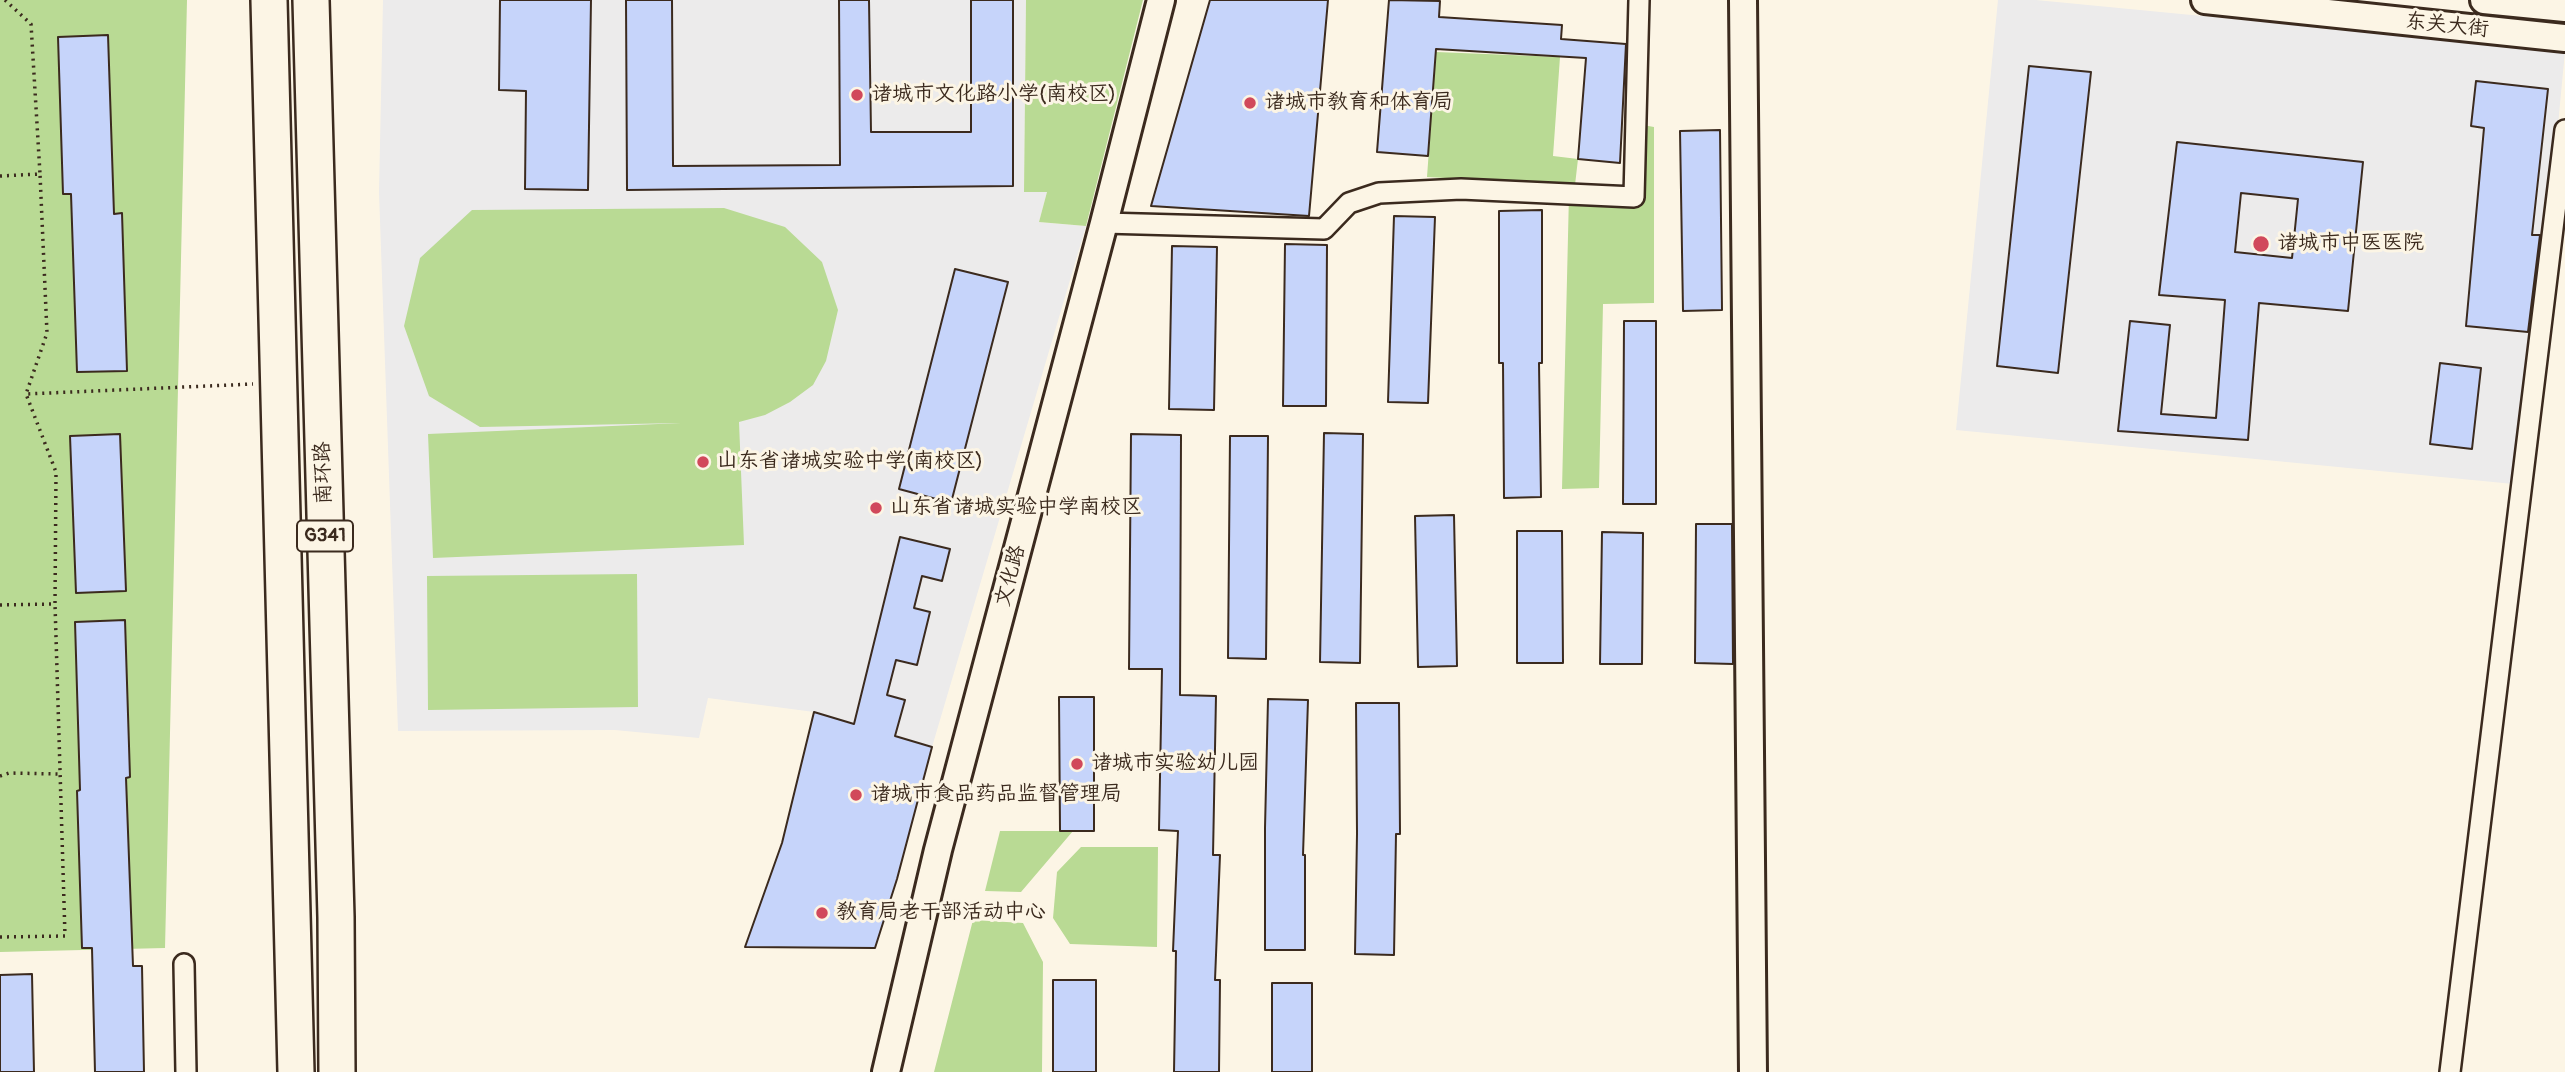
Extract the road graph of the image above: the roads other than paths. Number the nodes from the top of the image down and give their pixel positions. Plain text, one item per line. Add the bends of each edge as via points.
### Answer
1 (269, 0) edge
2 (311, 0) edge
3 (1161, 0) edge
4 (1639, 0) edge
5 (1743, 0) edge
6 (2204, 0) edge
7 (2484, 0) edge
8 (2565, 8) edge
9 (2565, 38) edge
10 (2565, 130) edge
11 (1104, 223) junction
12 (184, 964) dead end
13 (186, 1072) edge
14 (296, 1072) edge
15 (337, 1072) edge
16 (887, 1072) edge
17 (1753, 1072) edge
18 (2451, 1072) edge

1 - 14 highway, 南环路 / G341
2 - 15 highway, 南环路 / G341
3 - 11 street, 文化路
4 - 11 street via 1634,197 1461,190 1379,192 1349,203 1324,229
5 - 17 street
6 - 9 street, 东关大街
7 - 8 street, 东关大街
10 - 18 street
11 - 16 street, 文化路 via 938,850
12 - 13 street

